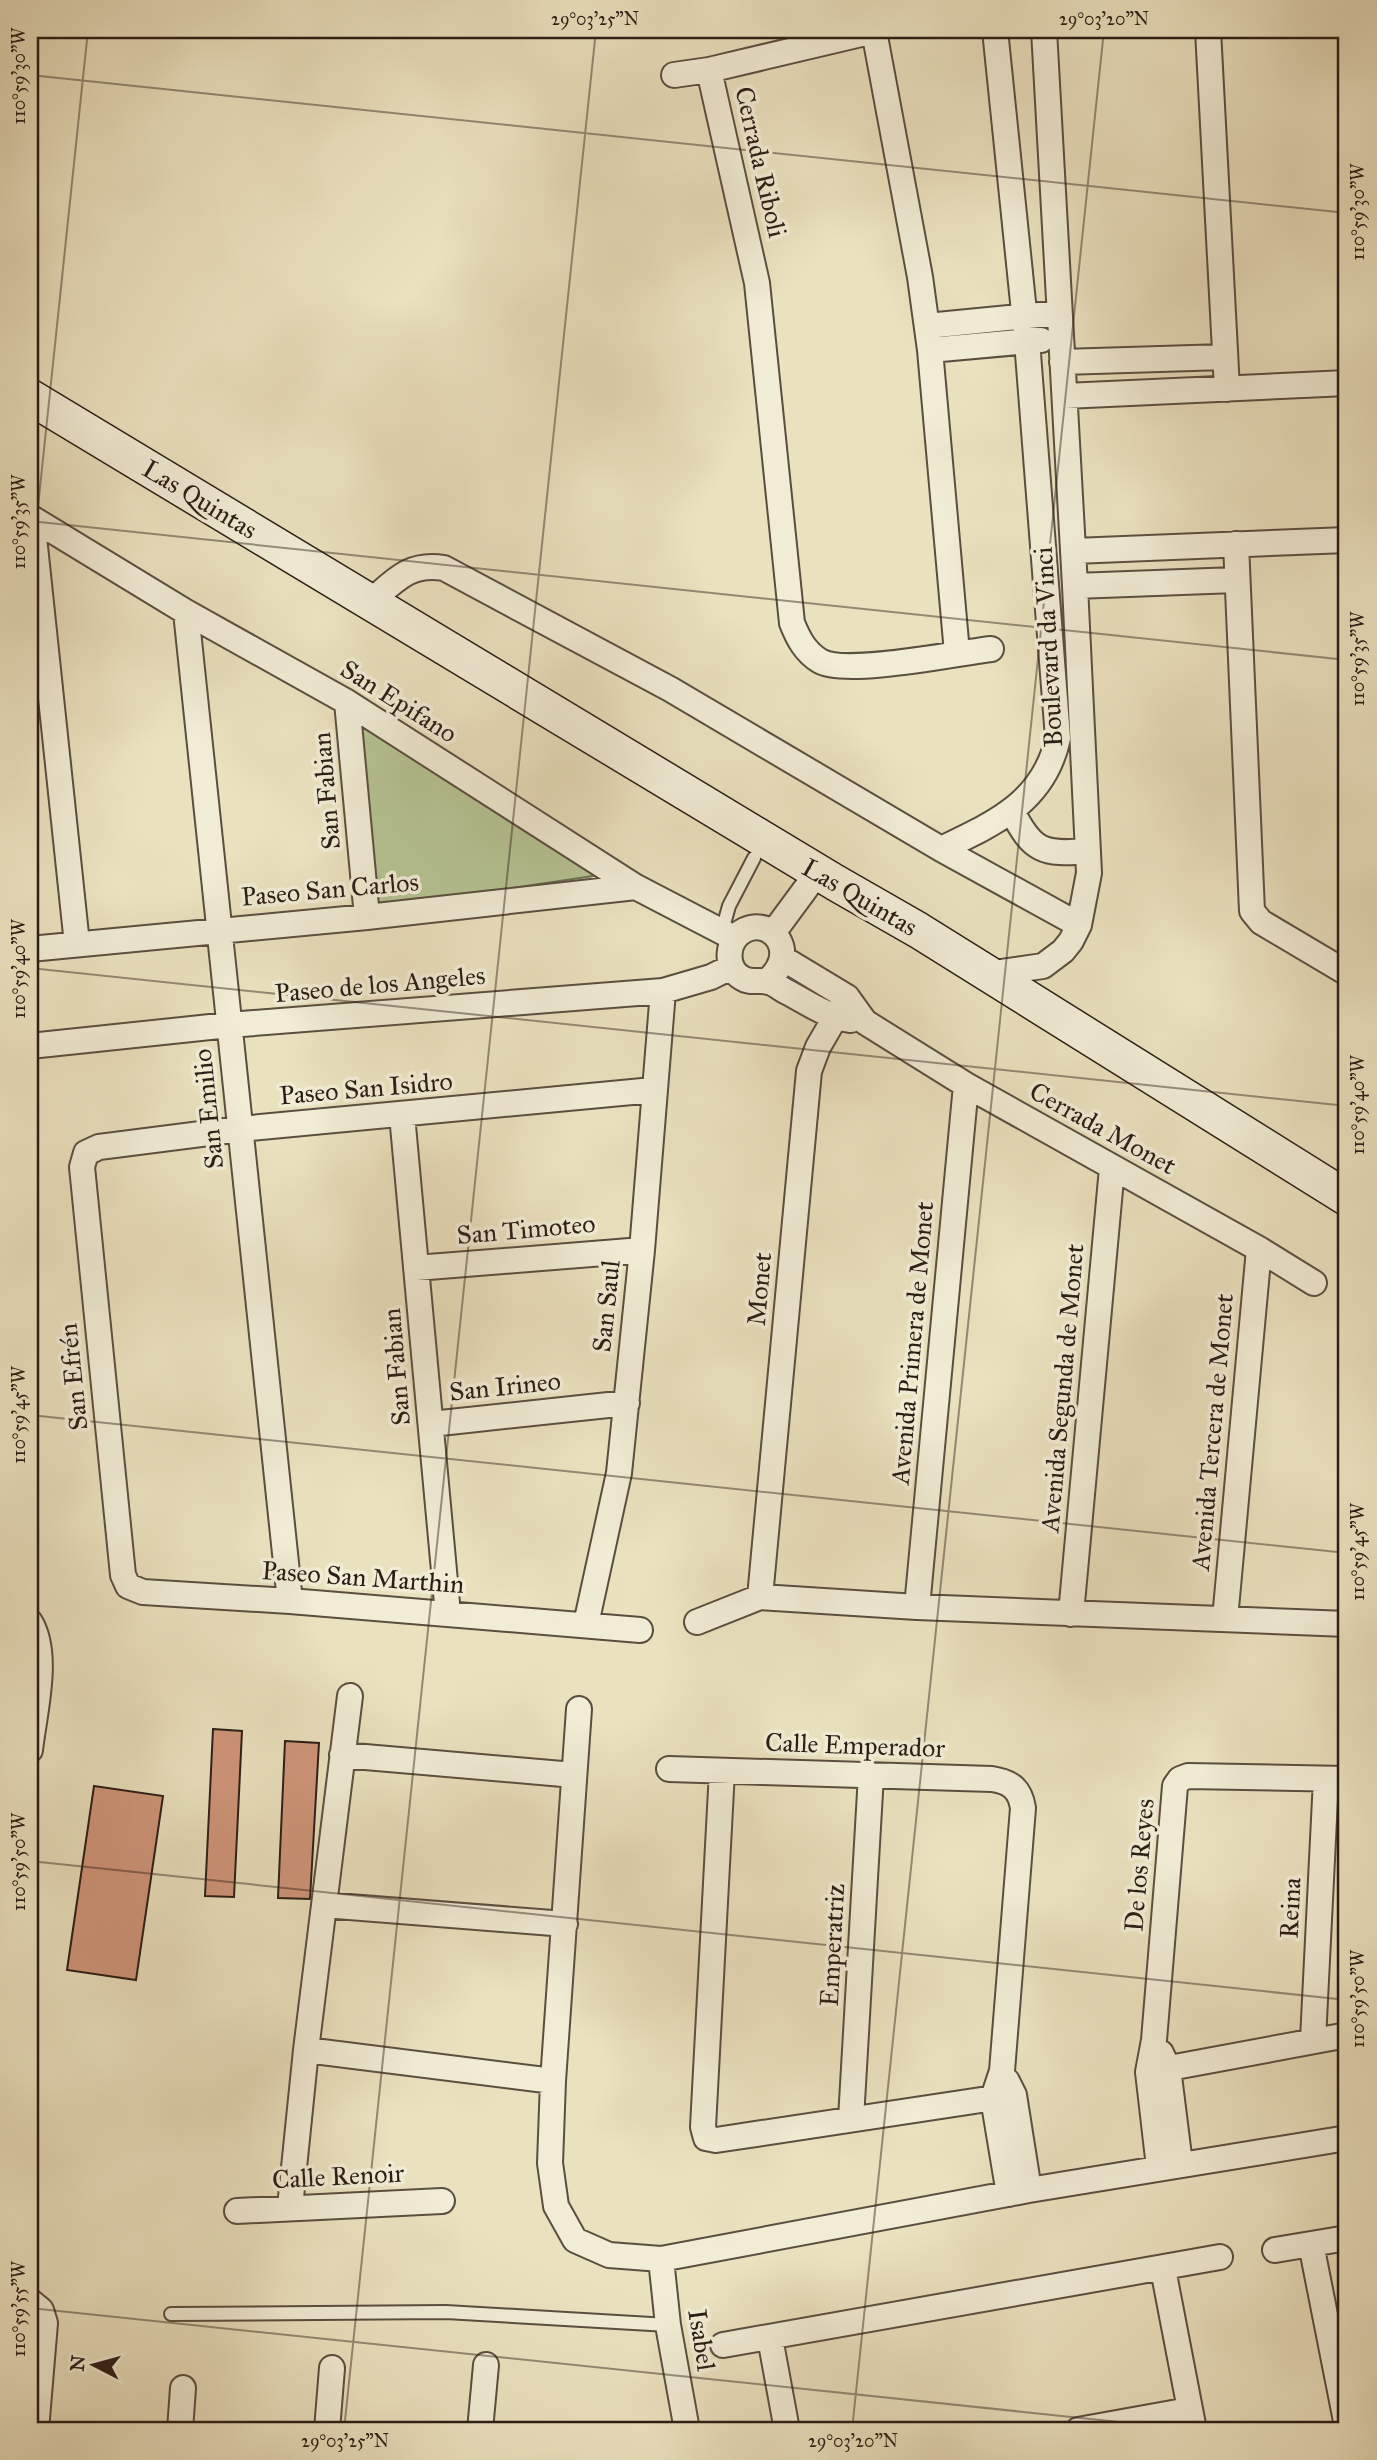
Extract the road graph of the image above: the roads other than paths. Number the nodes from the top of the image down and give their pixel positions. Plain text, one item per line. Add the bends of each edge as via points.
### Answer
1 (876, 30) edge
2 (995, 30) edge
3 (1044, 30) edge
4 (1208, 30) edge
5 (709, 70) junction
6 (674, 75) dead end
7 (1059, 313) junction
8 (1024, 316) junction
9 (929, 338) junction
10 (1027, 341) junction
11 (1062, 350) junction
12 (1225, 357) junction
13 (1347, 383) edge
14 (1227, 389) junction
15 (1065, 396) junction
16 (30, 397) edge
17 (31, 517) edge
18 (1347, 540) edge
19 (1237, 544) junction
20 (1074, 551) junction
21 (1236, 580) junction
22 (1076, 586) junction
23 (370, 602) junction
24 (186, 611) junction
25 (990, 649) dead end
26 (957, 653) junction
27 (347, 702) junction
28 (1049, 767) junction
29 (1084, 774) junction
30 (1012, 811) junction
31 (941, 849) junction
32 (1087, 851) junction
33 (754, 858) dead end
34 (818, 873) junction
35 (636, 887) junction
36 (367, 917) junction
37 (220, 929) junction
38 (773, 933) junction
39 (1075, 933) junction
40 (728, 934) junction
41 (77, 944) junction
42 (30, 949) edge
43 (784, 959) junction
44 (731, 967) junction
45 (1347, 973) edge
46 (987, 974) junction
47 (767, 981) junction
48 (663, 991) junction
49 (840, 1007) junction
50 (229, 1025) junction
51 (30, 1046) edge
52 (966, 1084) junction
53 (653, 1090) junction
54 (402, 1115) junction
55 (240, 1129) junction
56 (86, 1153) joint
57 (1112, 1168) junction
58 (1347, 1198) edge
59 (1259, 1249) junction
60 (642, 1250) junction
61 (416, 1268) junction
62 (1314, 1283) dead end
63 (626, 1403) junction
64 (431, 1424) junction
65 (135, 1590) joint
66 (760, 1597) junction
67 (290, 1601) junction
68 (916, 1607) junction
69 (449, 1614) junction
70 (1071, 1614) junction
71 (1225, 1619) junction
72 (30, 1622) edge
73 (697, 1622) dead end
74 (1347, 1623) edge
75 (586, 1624) junction
76 (640, 1630) dead end
77 (349, 1696) dead end
78 (579, 1709) dead end
79 (30, 1750) edge
80 (342, 1755) junction
81 (669, 1769) dead end
82 (722, 1771) junction
83 (871, 1774) junction
84 (574, 1775) junction
85 (1337, 1779) edge
86 (324, 1905) junction
87 (565, 1924) junction
88 (1347, 2035) edge
89 (1313, 2040) junction
90 (306, 2050) junction
91 (1158, 2070) junction
92 (553, 2081) junction
93 (1003, 2096) junction
94 (851, 2119) junction
95 (1347, 2138) edge
96 (1170, 2165) junction
97 (1019, 2192) junction
98 (442, 2201) dead end
99 (290, 2207) junction
100 (237, 2211) dead end
101 (1347, 2238) edge
102 (1311, 2244) junction
103 (1275, 2250) dead end
104 (1220, 2258) dead end
105 (661, 2259) junction
106 (1163, 2269) junction
107 (30, 2301) edge
108 (171, 2314) dead end
109 (668, 2325) junction
110 (770, 2338) junction
111 (723, 2345) dead end
112 (486, 2365) dead end
113 (332, 2368) dead end
114 (1344, 2385) edge
115 (183, 2388) dead end
116 (1192, 2420) edge
117 (1347, 2426) edge
118 (36, 2430) edge
119 (180, 2430) edge
120 (327, 2430) edge
121 (484, 2430) edge
122 (687, 2430) edge
123 (787, 2430) edge
124 (1078, 2430) edge

1 - 5 street, Cerrada Riboli
1 - 9 street, Cerrada Riboli
2 - 8 street, Boulevard da Vinci
3 - 7 street, Boulevard da Vinci
4 - 12 street
5 - 6 street
5 - 26 street, Cerrada Riboli via 757,283 792,623 799,640 821,663 836,666
7 - 8 street
7 - 11 street, Boulevard da Vinci
8 - 9 street
8 - 10 street, Boulevard da Vinci
9 - 10 street
9 - 26 street, Cerrada Riboli
10 - 11 street
10 - 28 street, Boulevard da Vinci via 1058,723
11 - 12 street
11 - 15 street, Boulevard da Vinci
12 - 14 street
13 - 14 street
14 - 15 street
15 - 20 street, Boulevard da Vinci
16 - 23 street, Las Quintas
17 - 24 street, San Epifano
17 - 41 street
18 - 19 street
19 - 20 street
19 - 21 street
20 - 22 street, Boulevard da Vinci
21 - 22 street
21 - 45 street via 1252,911 1261,922
22 - 29 street, Boulevard da Vinci
23 - 31 street via 412,569 444,568 670,689
23 - 34 street, Las Quintas
24 - 27 street, San Epifano
24 - 37 street, San Emilio
25 - 26 street, Cerrada Riboli
27 - 35 street, San Epifano
27 - 36 street, San Fabian
28 - 29 street, Boulevard da Vinci
28 - 30 street via 1032,793
29 - 32 street
30 - 31 street
30 - 32 street via 1027,837 1042,850
31 - 39 street
32 - 39 street via 1089,873
33 - 40 lane via 729,906
34 - 38 street
34 - 46 street, Las Quintas
35 - 36 street, Paseo San Carlos
35 - 40 street, San Epifano
36 - 37 street, Paseo San Carlos
37 - 41 street, Paseo San Carlos
37 - 50 street, San Emilio
38 - 40 street via 760,928
38 - 43 street via 782,945
39 - 46 street via 1054,960 1043,966
40 - 44 street
41 - 42 street, Paseo San Carlos
43 - 47 street
43 - 49 street
44 - 47 street via 740,978 753,983
44 - 48 street, Paseo de los Angeles
46 - 58 street, Las Quintas
47 - 49 street
48 - 50 street, Paseo de los Angeles
48 - 53 street, San Saul
49 - 52 street, Cerrada Monet
49 - 66 street, Monet via 809,1071
50 - 51 street, Paseo de los Angeles
50 - 55 street, San Emilio
52 - 57 street, Cerrada Monet
52 - 68 street, Avenida Primera de Monet
53 - 54 street, Paseo San Isidro
53 - 60 street, San Saul
54 - 55 street, Paseo San Isidro
54 - 61 street, San Fabian
55 - 56 street, Paseo San Isidro via 99,1147
55 - 67 street, San Emilio
56 - 65 street, San Efrén via 82,1167 122,1575
57 - 59 street, Cerrada Monet
57 - 70 street, Avenida Segunda de Monet
59 - 62 street, Cerrada Monet
59 - 71 street, Avenida Tercera de Monet
60 - 61 street, San Timoteo
60 - 63 street, San Saul
61 - 64 street, San Fabian
63 - 64 street, San Irineo
63 - 75 street, San Saul via 614,1498
64 - 69 street, San Fabian
65 - 67 street, Paseo San Marthin
66 - 68 street
66 - 73 street
67 - 69 street, Paseo San Marthin
68 - 70 street
69 - 75 street, Paseo San Marthin
70 - 71 street
71 - 74 street
72 - 79 street via 40,1665
75 - 76 street, Paseo San Marthin
77 - 80 street
78 - 84 street
80 - 84 street
80 - 86 street
81 - 82 street, Calle Emperador
82 - 83 street, Calle Emperador
82 - 94 street via 704,2133 716,2140
83 - 93 street, Calle Emperador via 1006,1781 1021,1798
83 - 94 street, Emperatriz
84 - 87 street
85 - 89 street, Reina
85 - 91 street, De los Reyes via 1180,1779 1173,1794 1154,2040
86 - 87 street
86 - 90 street
87 - 92 street
88 - 89 street
89 - 91 street
90 - 92 street
90 - 99 street
91 - 96 street, De los Reyes
92 - 105 street via 550,2163 556,2206 575,2240 609,2255
93 - 94 street
93 - 97 street
95 - 96 street
96 - 97 street
97 - 105 street
98 - 99 street, Calle Renoir
99 - 100 street, Calle Renoir
101 - 102 street
102 - 103 street
102 - 114 street
104 - 106 street
105 - 109 street, Isabel
106 - 110 street
106 - 116 street
107 - 118 street via 41,2310 45,2323
108 - 109 lane via 446,2312
109 - 122 street, Isabel
110 - 111 street
110 - 123 street
112 - 121 street
113 - 120 street
114 - 117 street
115 - 119 street
116 - 124 street

